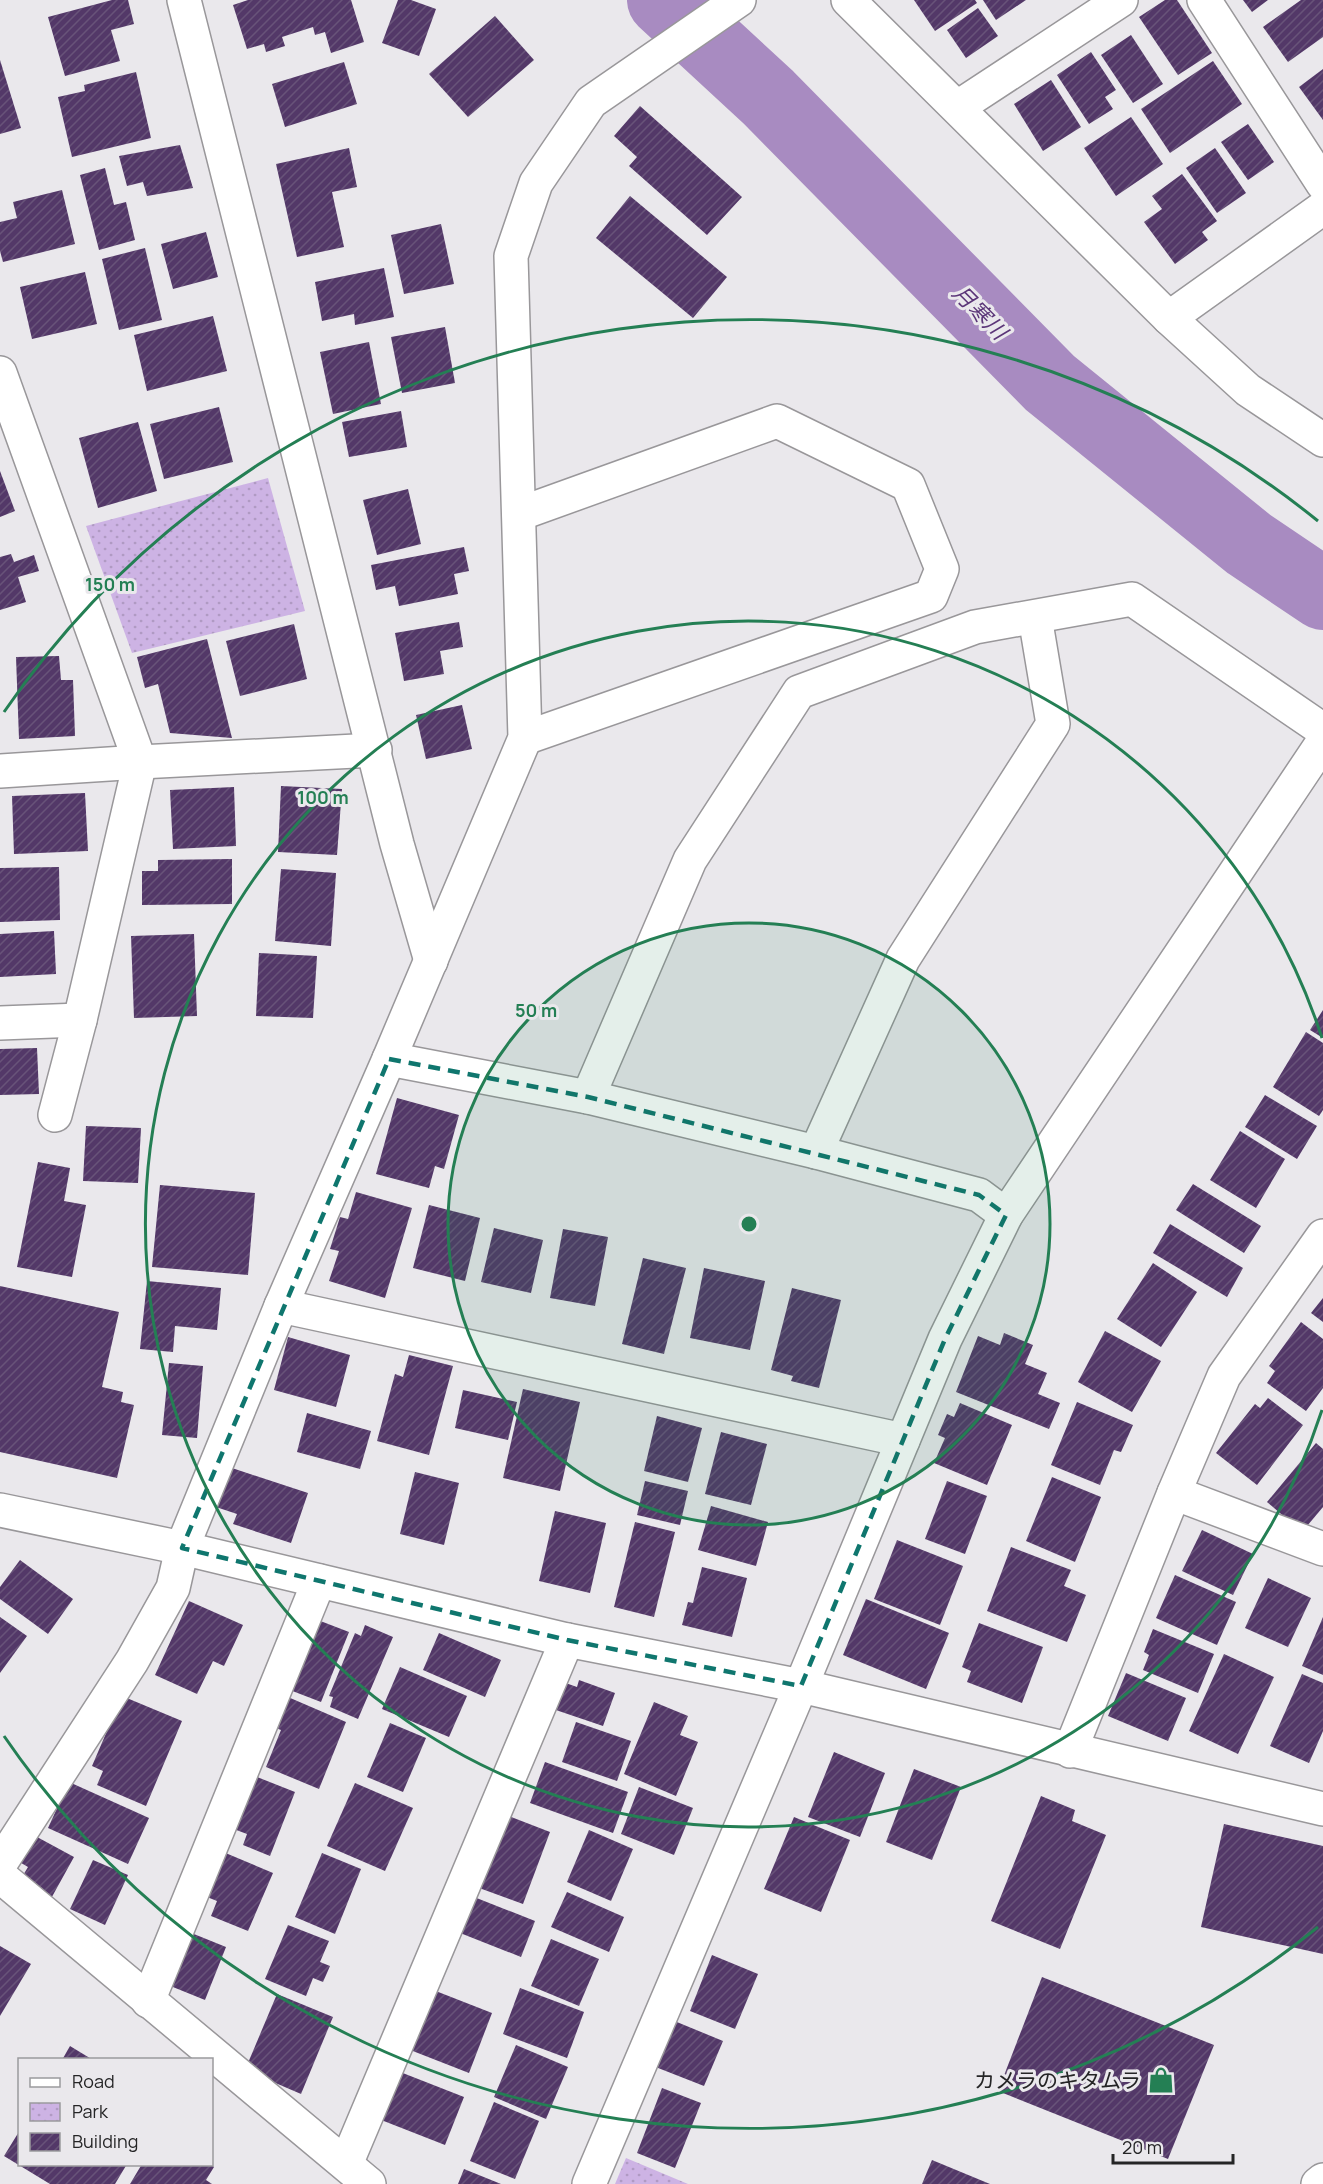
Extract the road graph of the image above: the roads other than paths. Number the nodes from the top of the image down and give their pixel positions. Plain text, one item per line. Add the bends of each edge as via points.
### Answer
1 (184, 0) edge
2 (739, 0) edge
3 (848, 0) edge
4 (1121, 0) edge
5 (1204, 0) edge
6 (958, 107) junction
7 (1323, 184) edge
8 (1323, 208) edge
9 (1169, 318) junction
10 (0, 373) edge
11 (1323, 440) edge
12 (519, 514) junction
13 (1035, 617) junction
14 (1323, 730) edge
15 (525, 738) junction
16 (1323, 742) edge
17 (375, 750) junction
18 (140, 762) junction
19 (0, 771) edge
20 (431, 961) junction
21 (80, 1020) junction
22 (0, 1023) edge
23 (389, 1059) junction
24 (588, 1098) junction
25 (55, 1115) dead end
26 (816, 1152) junction
27 (1006, 1215) junction
28 (1323, 1236) edge
29 (281, 1305) junction
30 (903, 1440) junction
31 (1174, 1493) junction
32 (0, 1510) edge
33 (182, 1548) junction
34 (1323, 1549) edge
35 (319, 1581) junction
36 (567, 1640) junction
37 (801, 1686) junction
38 (1070, 1751) junction
39 (1323, 1809) edge
40 (0, 1864) edge
41 (0, 1876) edge
42 (148, 2001) junction
43 (358, 2174) edge
44 (1323, 2180) edge
45 (589, 2184) edge
46 (1318, 2184) edge

1 - 17 street
2 - 12 street via 591,102 536,183 511,256
3 - 6 street
4 - 6 street
5 - 7 street
6 - 9 street
8 - 9 street
9 - 11 street via 1248,390
10 - 18 street
12 - 15 street
12 - 15 street via 777,421 908,485 942,569 931,596
13 - 14 street via 1132,599
13 - 24 street via 975,627 799,692 690,860
13 - 26 street via 1053,724 903,959
15 - 20 street
16 - 27 street
17 - 18 street
17 - 20 street
18 - 19 street
18 - 21 street
20 - 23 street
21 - 22 street
21 - 25 street
23 - 24 street
23 - 29 street
24 - 26 street
26 - 27 street via 979,1195
27 - 30 street via 945,1339
28 - 31 street via 1224,1376
29 - 30 street
29 - 33 street
30 - 37 street
31 - 34 street
31 - 38 street
32 - 33 street
33 - 35 street
33 - 40 street via 173,1588 138,1650
35 - 36 street
35 - 42 street
36 - 37 street
36 - 43 street
37 - 38 street
37 - 45 street
38 - 39 street
41 - 42 street
42 - 43 street
44 - 46 street

